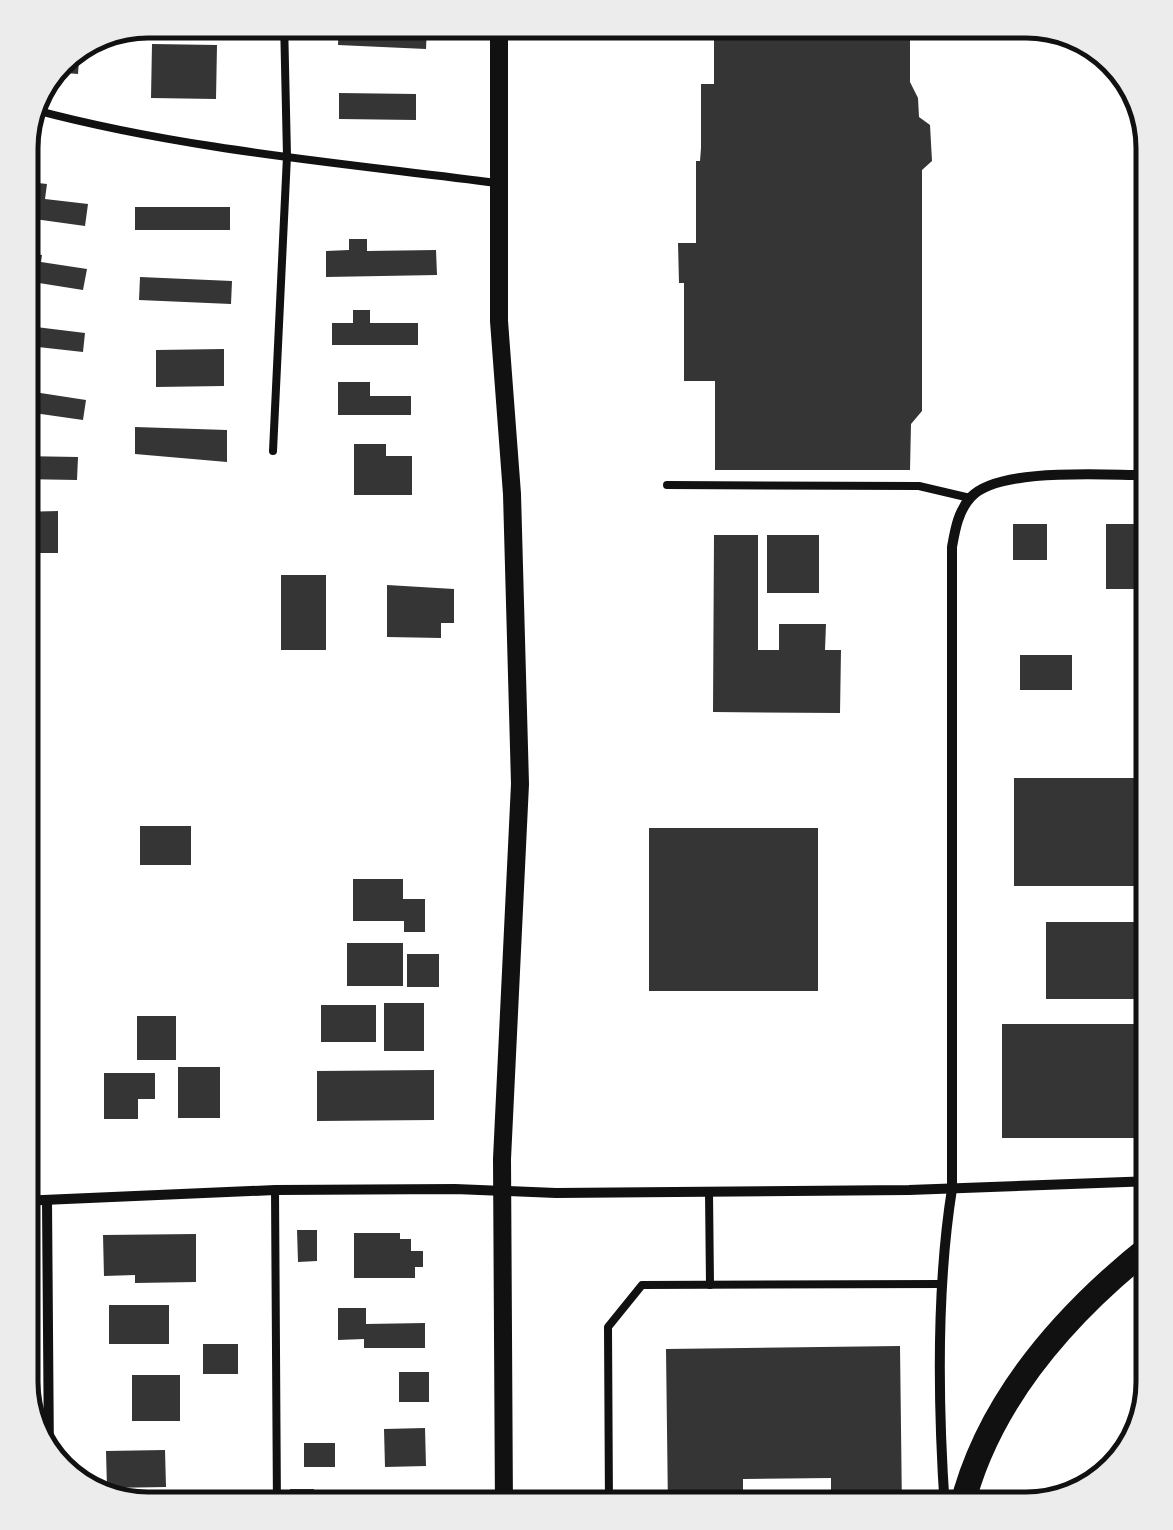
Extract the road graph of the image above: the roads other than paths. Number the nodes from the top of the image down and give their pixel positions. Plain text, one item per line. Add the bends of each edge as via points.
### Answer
1 (284, 38) edge
2 (499, 38) edge
3 (44, 112) edge
4 (287, 156) junction
5 (497, 182) junction
6 (273, 451) dead end
7 (1136, 475) edge
8 (667, 485) dead end
9 (970, 498) junction
10 (1136, 1182) edge
11 (952, 1189) junction
12 (276, 1190) junction
13 (502, 1192) junction
14 (709, 1192) junction
15 (38, 1200) edge
16 (46, 1200) junction
17 (1136, 1257) edge
18 (942, 1284) junction
19 (710, 1286) junction
20 (48, 1428) edge
21 (277, 1492) edge
22 (504, 1492) edge
23 (610, 1492) edge
24 (944, 1492) edge
25 (966, 1492) edge

1 - 4 lane
2 - 5 street
3 - 4 lane
4 - 5 lane
4 - 6 lane
5 - 13 street via 520,784
7 - 9 street via 1010,477
8 - 9 lane via 920,486
9 - 11 street via 952,548
10 - 11 street
11 - 14 street
11 - 18 street
12 - 13 street
12 - 16 street
12 - 21 lane
13 - 14 street
13 - 22 street
14 - 19 lane
15 - 16 street
16 - 20 street
17 - 25 highway via 1052,1340 995,1418
18 - 19 lane
18 - 24 street
19 - 23 lane via 642,1286 608,1326

